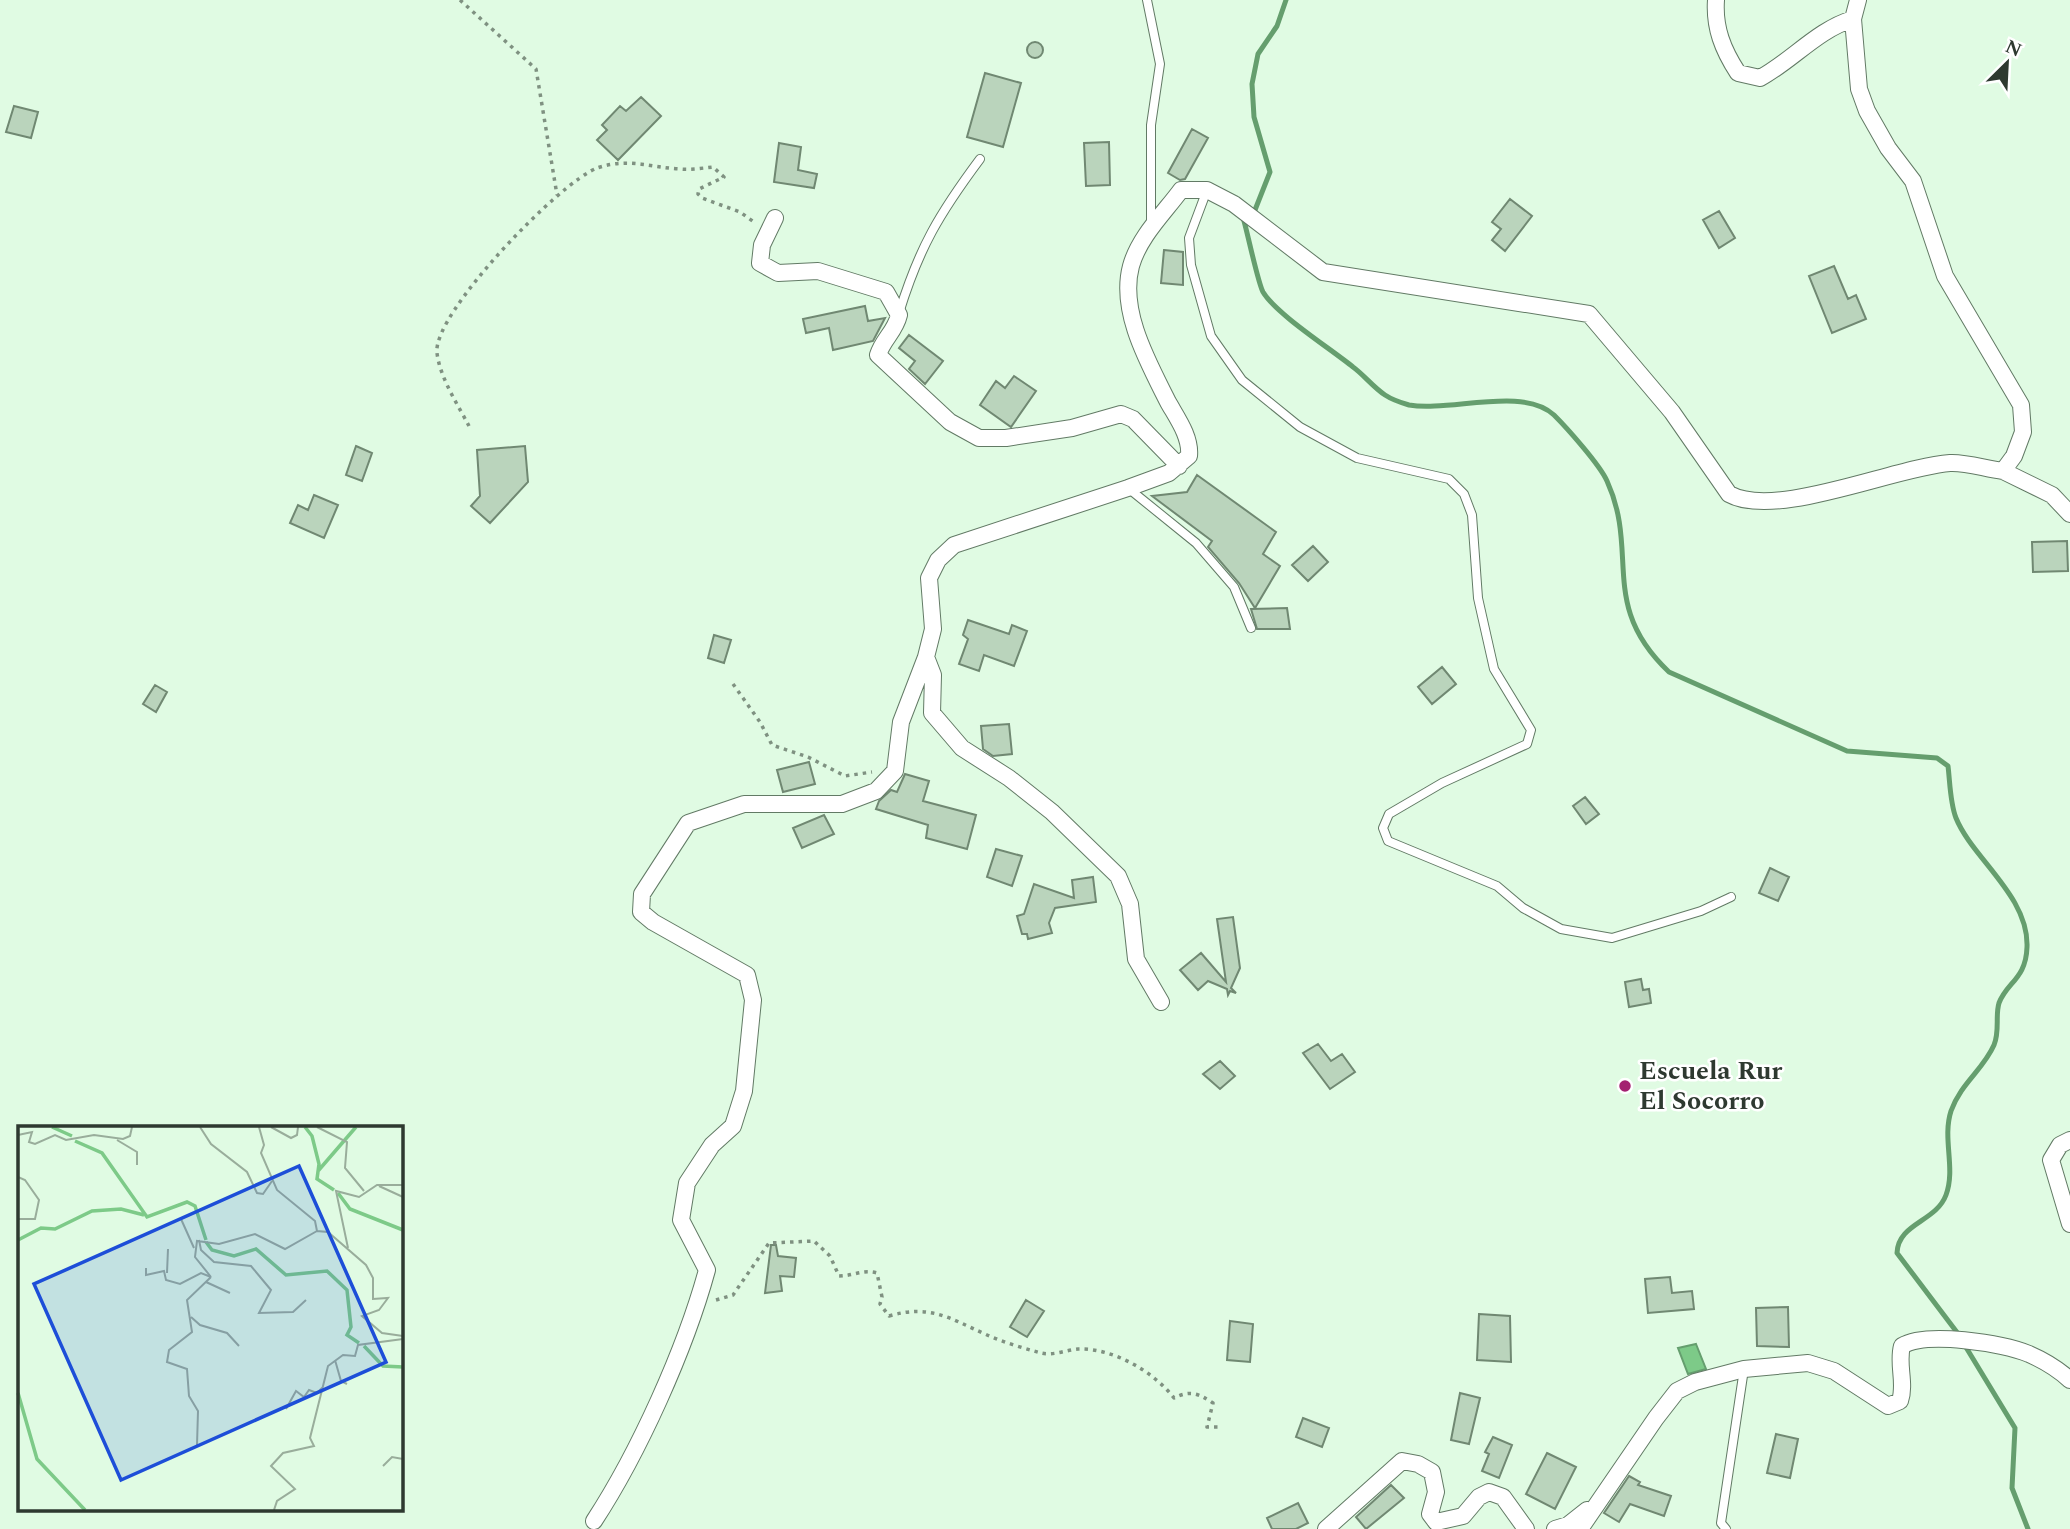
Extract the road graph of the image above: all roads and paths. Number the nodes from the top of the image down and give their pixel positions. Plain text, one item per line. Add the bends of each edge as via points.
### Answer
1 (460, 0) edge
2 (1147, 0) edge
3 (1716, 0) edge
4 (1858, 0) edge
5 (1853, 19) junction
6 (980, 159) dead end
7 (1208, 190) junction
8 (557, 195) junction
9 (775, 218) dead end
10 (1151, 230) junction
11 (762, 245) junction
12 (899, 315) junction
13 (469, 426) dead end
14 (1179, 466) junction
15 (2003, 471) junction
16 (1128, 488) junction
17 (2070, 514) edge
18 (1251, 628) dead end
19 (926, 657) junction
20 (733, 684) dead end
21 (895, 771) junction
22 (1731, 897) dead end
23 (1161, 1002) dead end
24 (2070, 1140) edge
25 (2070, 1224) edge
26 (698, 1305) junction
27 (1744, 1369) junction
28 (2070, 1380) edge
29 (1222, 1427) dead end
30 (1597, 1502) junction
31 (594, 1521) dead end
32 (1722, 1527) edge
33 (1326, 1529) edge
34 (1527, 1529) edge
35 (1555, 1529) edge
36 (1580, 1529) edge

1 - 8 path via 536,69
2 - 10 lane via 1160,64 1151,125
3 - 5 street via 1715,16 1724,50 1738,73 1760,78 1830,26
4 - 5 street
5 - 15 street via 1860,89 1867,111 1913,181 1944,276 2021,405 2023,432
6 - 12 lane via 944,207 921,251
7 - 10 street via 1181,190
7 - 15 street via 1234,204 1323,272 1589,314 1672,412 1730,494 1741,500 1785,499 1951,463
7 - 22 lane via 1189,238 1192,265 1211,336 1242,380 1300,427 1357,458 1449,479 1464,494 1472,515 1478,598 1494,669 1531,730 1527,744 1442,783 1389,814 1383,828 1388,841 1497,886 1523,908 1561,929 1612,938
8 - 11 path via 596,169 637,161 681,169 713,167 724,177 698,194 752,219 763,235
8 - 13 path via 485,268 442,328 436,352
9 - 11 street
10 - 14 street via 1132,264 1127,290 1143,352 1190,447 1189,456
11 - 12 street via 760,263 778,273 818,271 886,292
12 - 14 street via 878,355 950,422 979,438 1072,428 1121,414 1133,419
14 - 16 street
15 - 17 street via 2053,495
16 - 18 lane via 1196,543 1234,587
16 - 19 street via 954,545 929,578 933,629
19 - 21 street via 901,722
19 - 23 street via 933,675 932,713 962,748 1052,812 1118,876 1130,904 1136,959
20 - 21 path via 772,746 808,757 845,776
21 - 26 street via 876,791 842,804 744,804 688,823 642,894 641,912 653,922 747,975 752,1000 744,1091 733,1126 712,1145 687,1183 681,1220 707,1270
24 - 25 street via 2060,1144 2050,1160
26 - 29 path via 733,1295 769,1243 814,1241 830,1256 839,1276 866,1270 877,1273 883,1297 880,1304 889,1316 920,1309 1045,1354 1079,1349 1109,1354 1144,1368 1174,1398 1188,1392 1201,1395 1213,1403 1208,1427
26 - 31 street via 615,1488
27 - 28 street via 1808,1363 1834,1371 1888,1406 1900,1401 1903,1391 1902,1346 1938,1338 2026,1353
27 - 30 street via 1677,1391
27 - 32 lane
30 - 35 street via 1569,1525
30 - 36 street
33 - 34 street via 1402,1461 1432,1472 1436,1492 1430,1514 1436,1522 1463,1516 1489,1492 1503,1497

